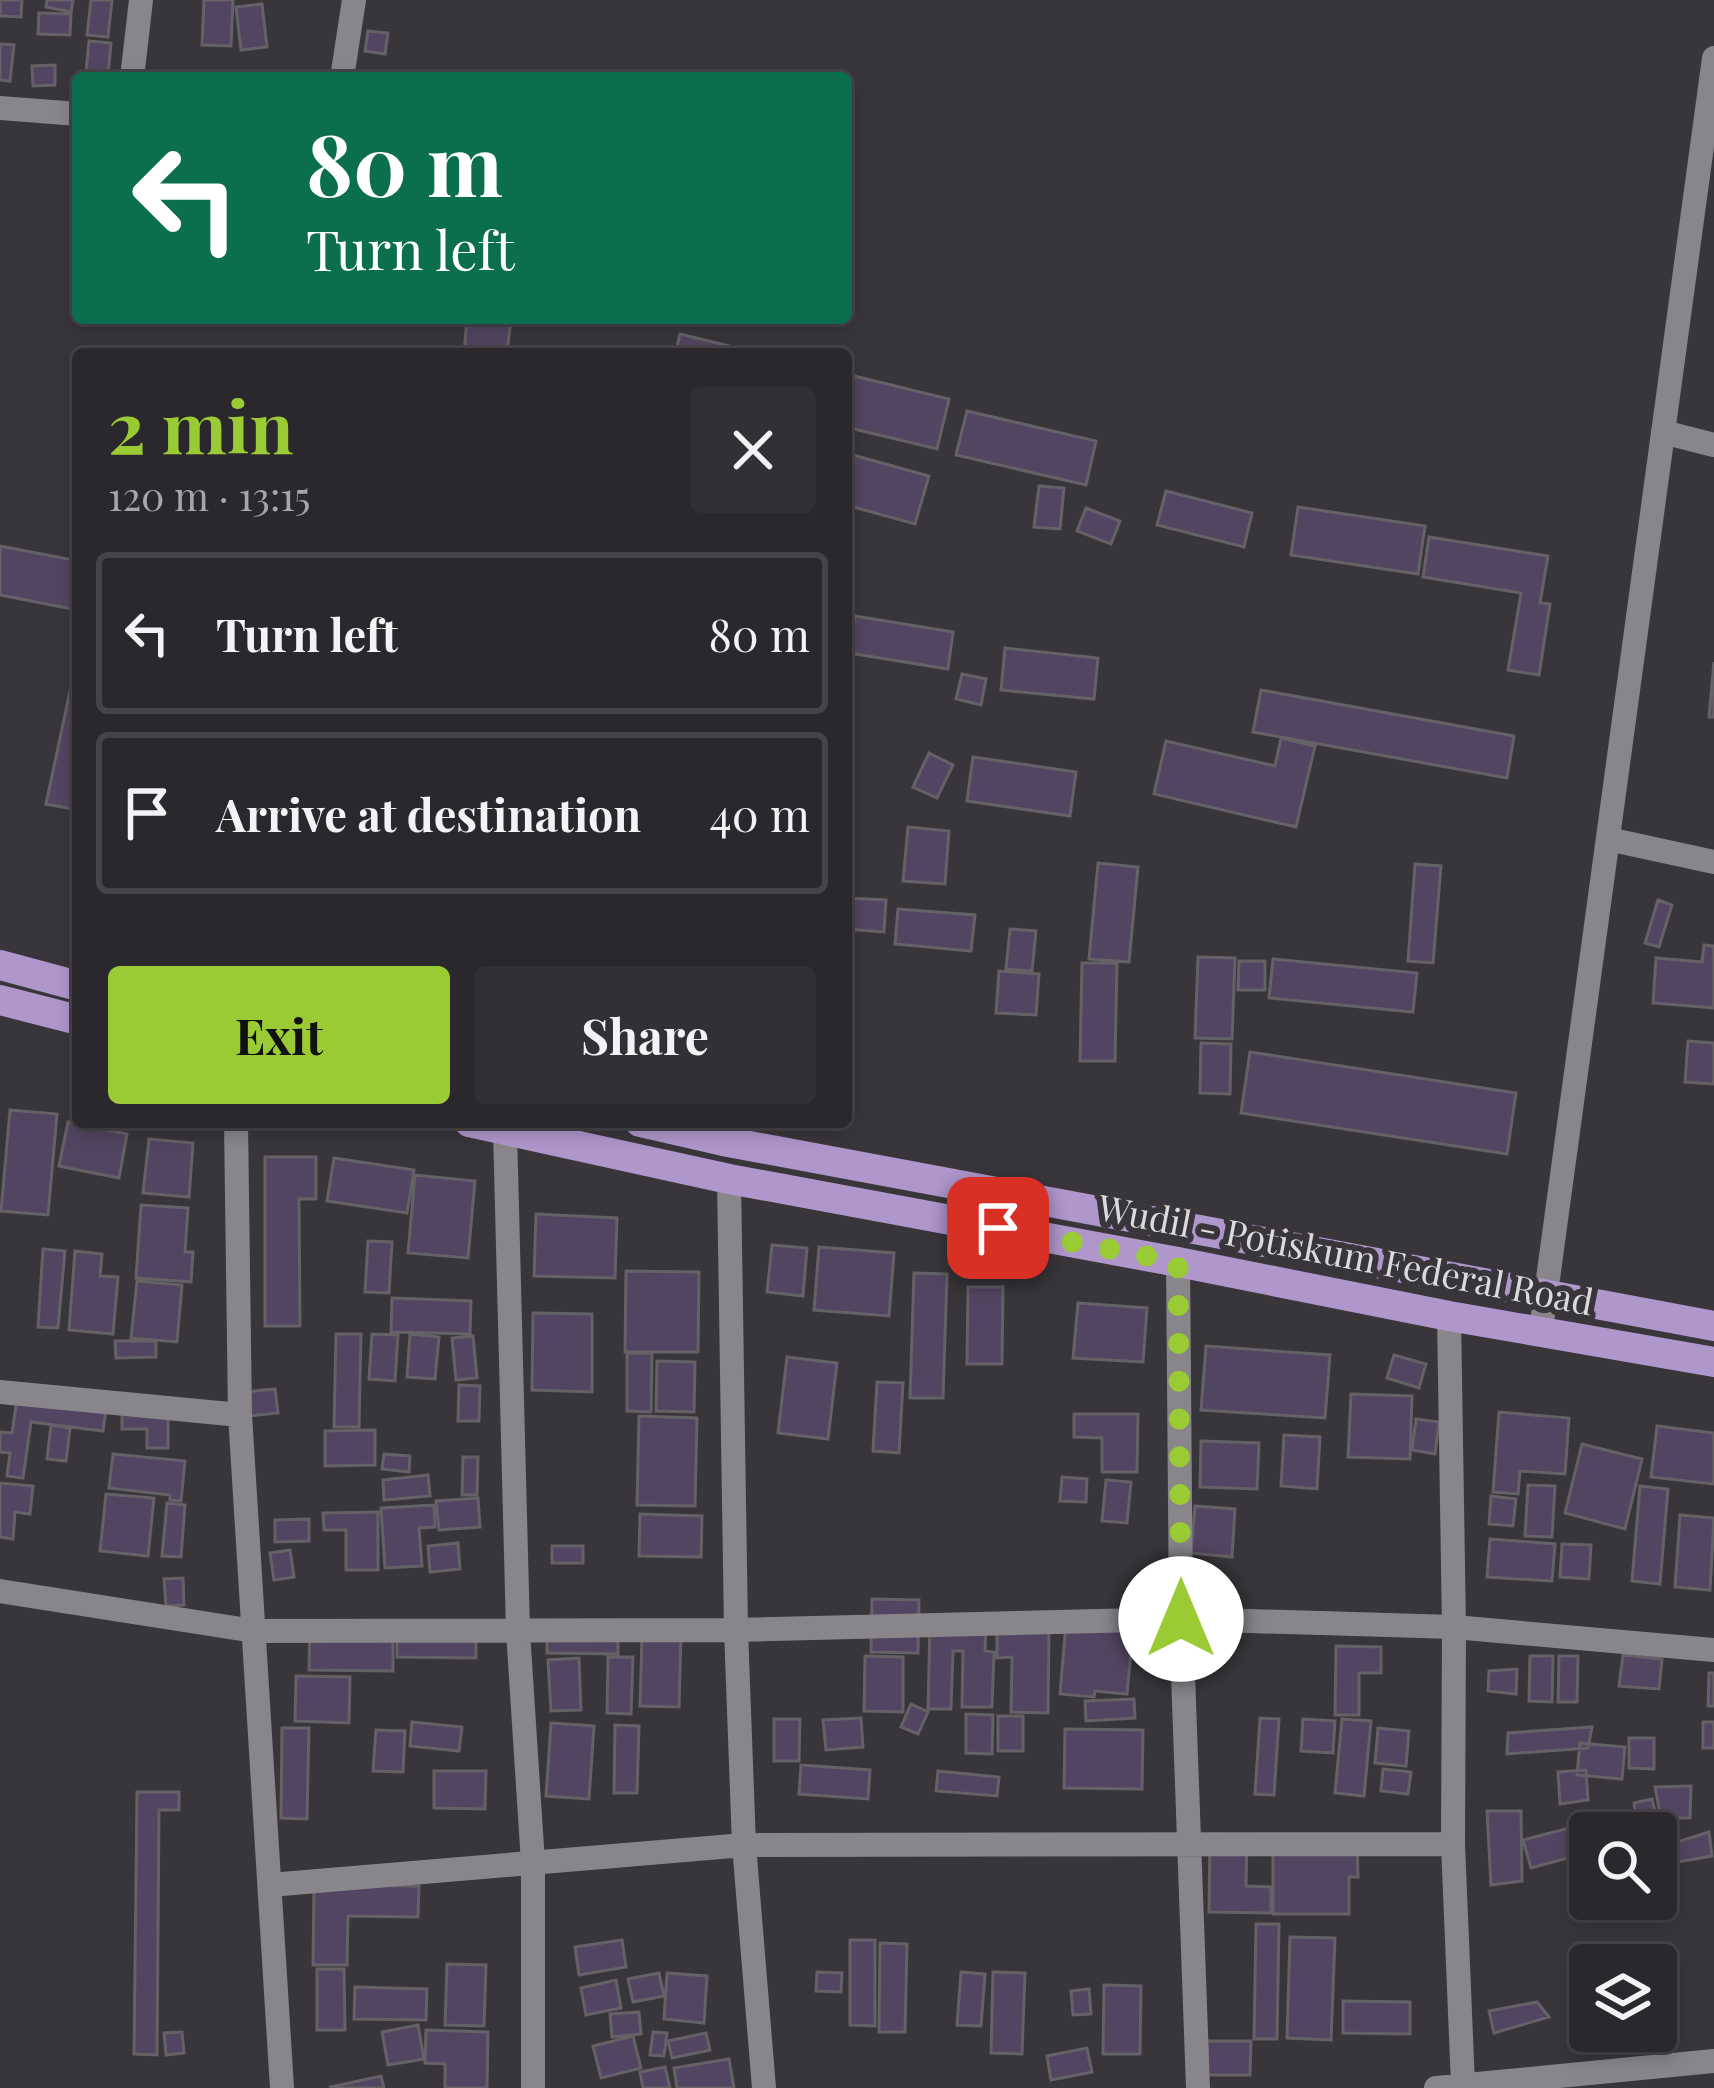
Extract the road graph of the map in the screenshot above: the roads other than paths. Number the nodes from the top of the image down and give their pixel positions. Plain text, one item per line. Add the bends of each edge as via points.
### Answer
1 (141, 0) edge
2 (354, 0) edge
3 (1714, 58) edge
4 (133, 72) edge
5 (343, 72) edge
6 (1713, 87) edge
7 (0, 108) edge
8 (72, 114) edge
9 (1663, 432) junction
10 (1714, 445) edge
11 (1608, 838) junction
12 (1714, 862) edge
13 (0, 965) edge
14 (72, 984) edge
15 (0, 1000) edge
16 (72, 1018) edge
17 (236, 1128) edge
18 (493, 1128) edge
19 (666, 1128) edge
20 (505, 1131) junction
21 (729, 1178) junction
22 (1178, 1262) junction
23 (1545, 1293) junction
24 (1449, 1316) junction
25 (1714, 1326) edge
26 (1541, 1330) junction
27 (1714, 1362) edge
28 (0, 1392) edge
29 (240, 1415) junction
30 (0, 1591) edge
31 (1181, 1619) junction
32 (1454, 1627) junction
33 (518, 1630) junction
34 (736, 1630) junction
35 (254, 1631) junction
36 (1714, 1650) edge
37 (1453, 1844) junction
38 (744, 1845) junction
39 (1188, 1845) junction
40 (532, 1863) junction
41 (270, 1885) junction
42 (1714, 2061) edge
43 (1463, 2084) junction
44 (282, 2088) edge
45 (533, 2088) edge
46 (764, 2088) edge
47 (1198, 2088) edge
48 (1436, 2088) edge

1 - 4 street
2 - 5 street
3 - 6 street
6 - 9 street
7 - 8 street
9 - 10 street
9 - 11 street
11 - 12 street
11 - 23 street
13 - 14 main road
15 - 16 main road
17 - 29 street
18 - 20 main road, Wudil - Potiskum Federal Road
19 - 23 main road, Wudil - Potiskum Federal Road
20 - 21 main road, Wudil - Potiskum Federal Road
20 - 33 street
21 - 22 main road, Wudil - Potiskum Federal Road
21 - 34 street
22 - 24 main road, Wudil - Potiskum Federal Road
22 - 31 street
23 - 25 main road, Wudil - Potiskum Federal Road
23 - 26 street
24 - 26 main road, Wudil - Potiskum Federal Road
24 - 32 street
26 - 27 main road, Wudil - Potiskum Federal Road
28 - 29 street
29 - 35 street
30 - 35 street
31 - 32 street
31 - 34 street
31 - 39 street
32 - 36 street
32 - 37 street
33 - 34 street
33 - 35 street
33 - 40 street
34 - 38 street
35 - 41 street
37 - 39 street
37 - 43 street
38 - 39 street
38 - 40 street
38 - 46 street
39 - 47 street
40 - 41 street
40 - 45 street
41 - 44 street
42 - 43 street
43 - 48 street

